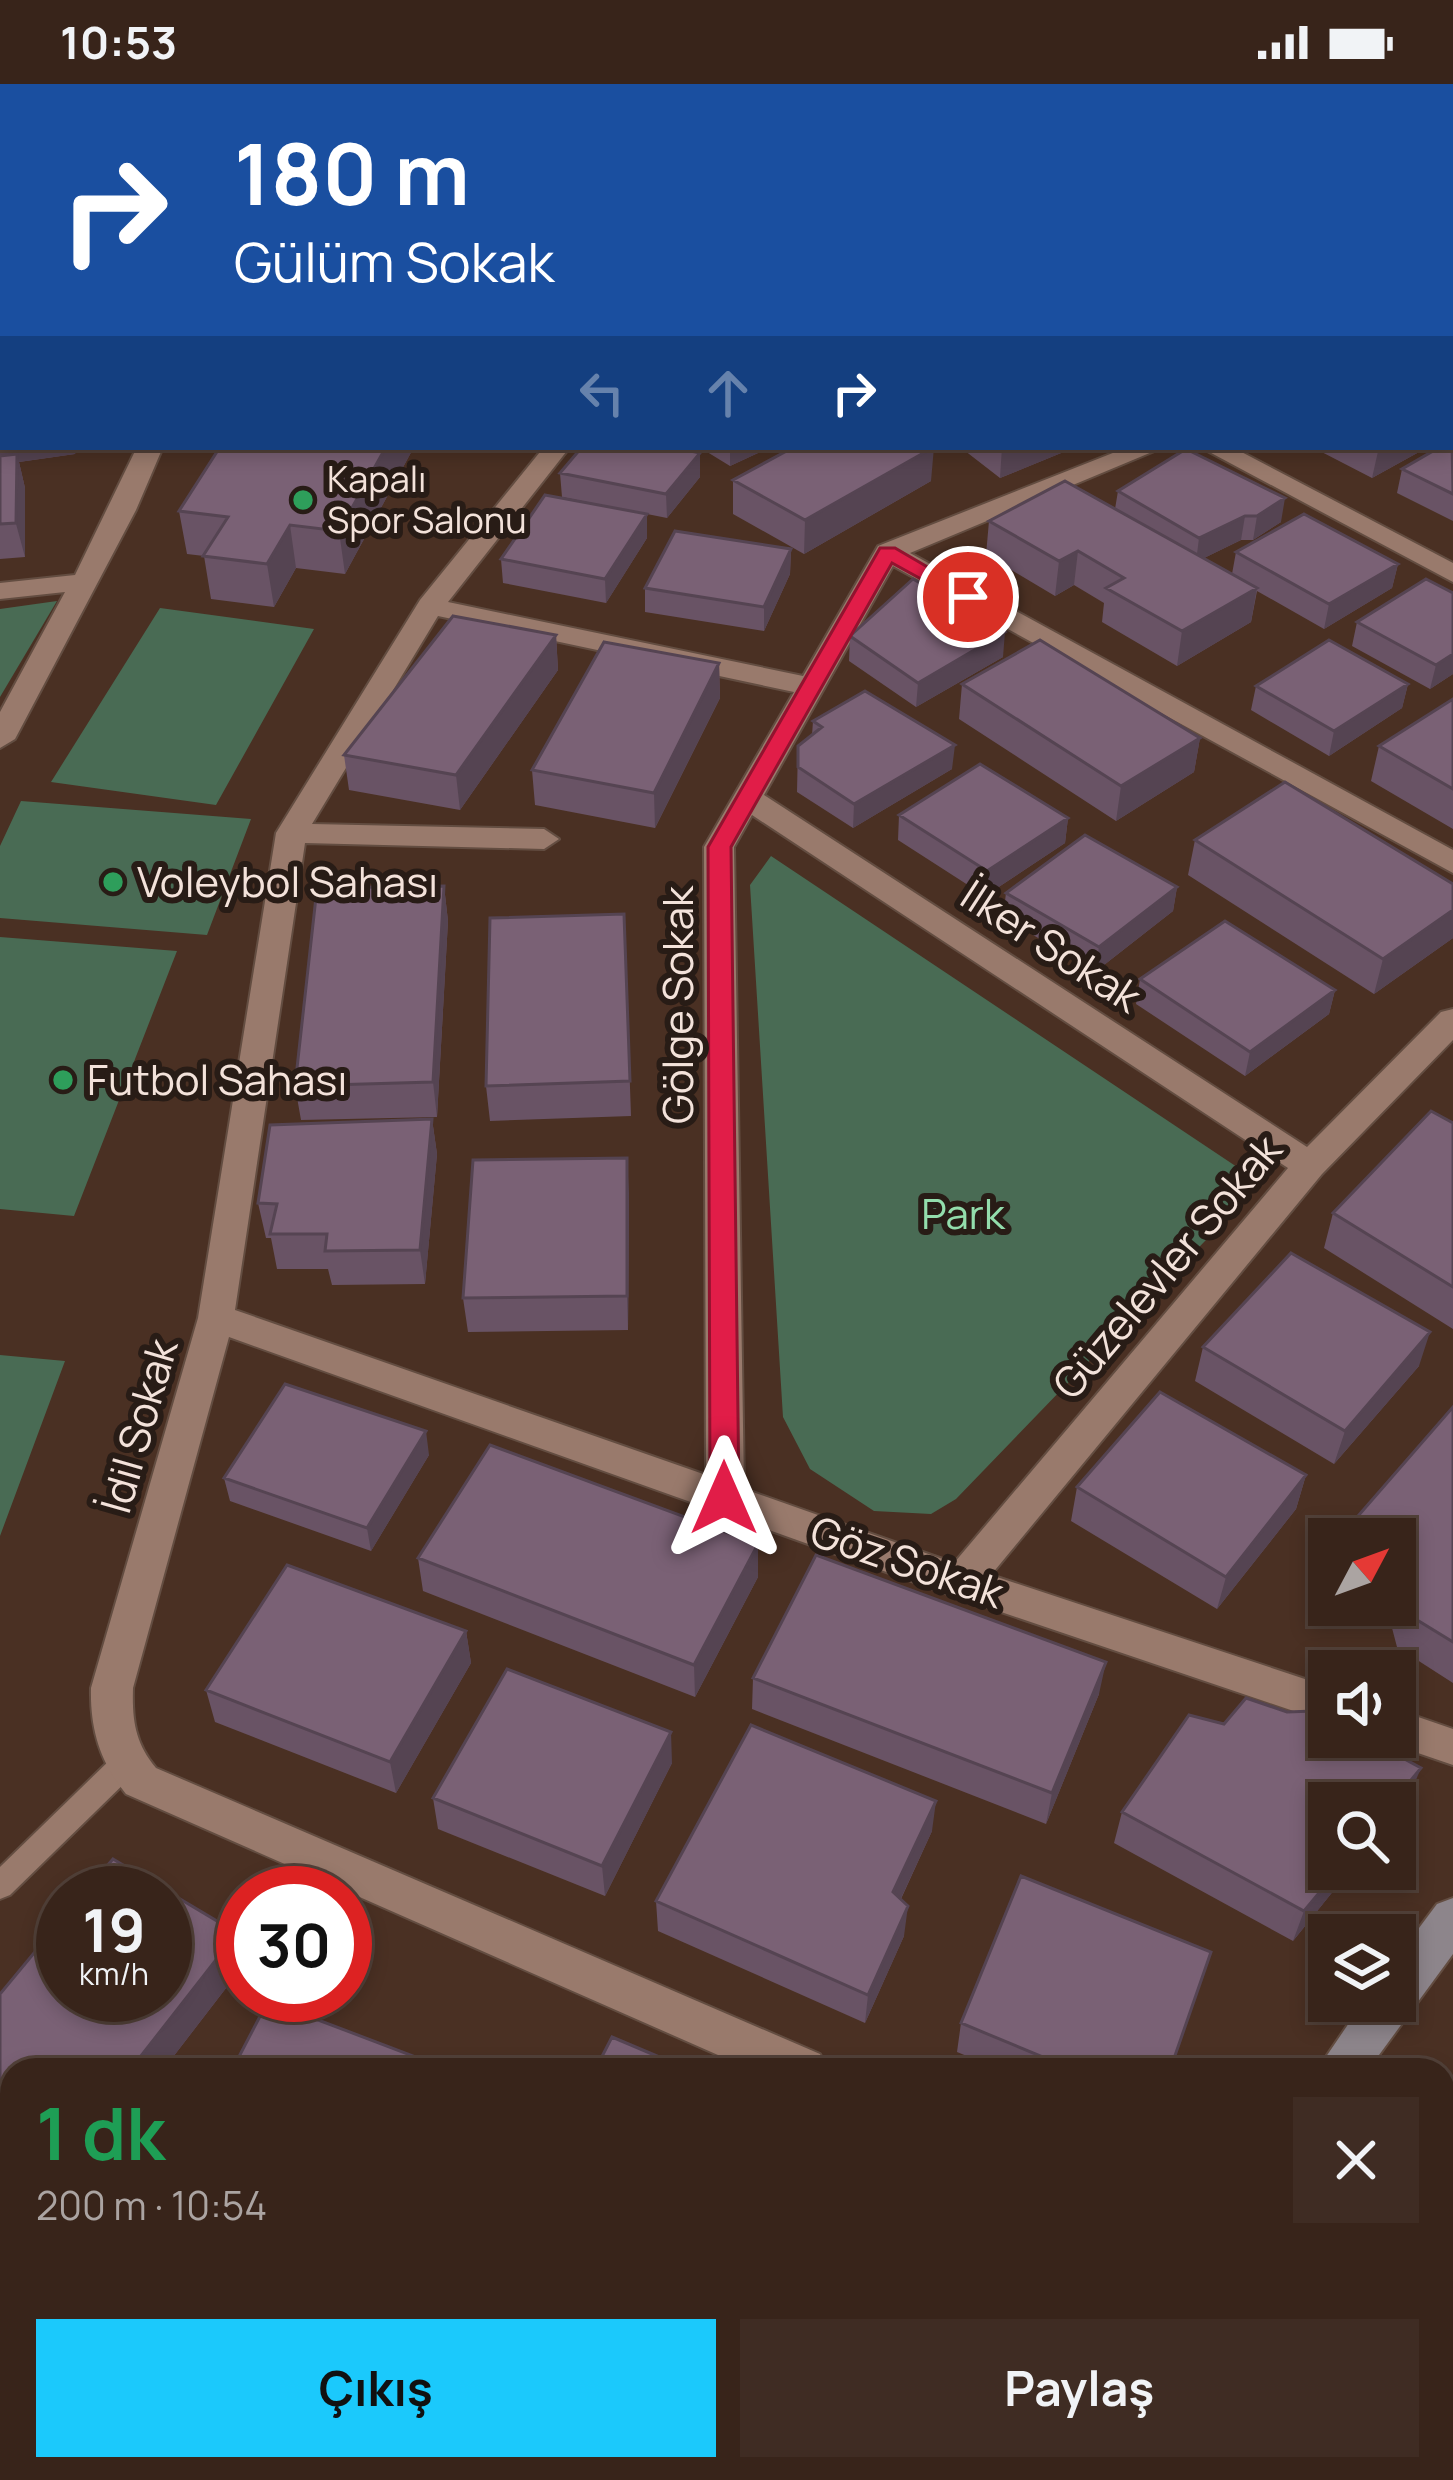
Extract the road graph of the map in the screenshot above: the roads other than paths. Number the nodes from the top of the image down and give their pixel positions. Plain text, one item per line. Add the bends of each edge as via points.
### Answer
1 (149, 450) edge
2 (555, 450) edge
3 (1143, 450) edge
4 (1220, 450) edge
5 (888, 552) junction
6 (1453, 574) edge
7 (84, 582) junction
8 (0, 591) edge
9 (430, 606) junction
10 (808, 686) junction
11 (0, 739) edge
12 (746, 797) junction
13 (291, 833) junction
14 (544, 839) dead end
15 (1453, 863) edge
16 (1453, 1020) edge
17 (1310, 1165) junction
18 (216, 1318) junction
19 (724, 1498) junction
20 (962, 1582) junction
21 (1308, 1698) edge
22 (1416, 1734) edge
23 (1453, 1747) edge
24 (126, 1763) junction
25 (0, 1886) edge
26 (1453, 1918) edge
27 (1416, 1967) edge
28 (1375, 2022) edge
29 (776, 2058) edge
30 (1349, 2058) edge

1 - 7 street
2 - 9 street, İdil Sokak
3 - 5 street
4 - 6 street
5 - 10 street, Gölge Sokak
5 - 15 street
7 - 8 street
7 - 11 street
9 - 10 street
9 - 13 street, İdil Sokak
10 - 12 street, Gölge Sokak
12 - 17 street, İlker Sokak
12 - 19 street, Gölge Sokak via 719,847
13 - 14 street
13 - 18 street, İdil Sokak
16 - 17 street, Güzelevler Sokak
17 - 20 street, Güzelevler Sokak
18 - 19 street, Göz Sokak
18 - 24 street, İdil Sokak via 112,1688 110,1727
19 - 20 street, Göz Sokak
20 - 21 street, Göz Sokak
22 - 23 street
24 - 25 lane
24 - 29 street via 193,1806
26 - 27 street
28 - 30 street

